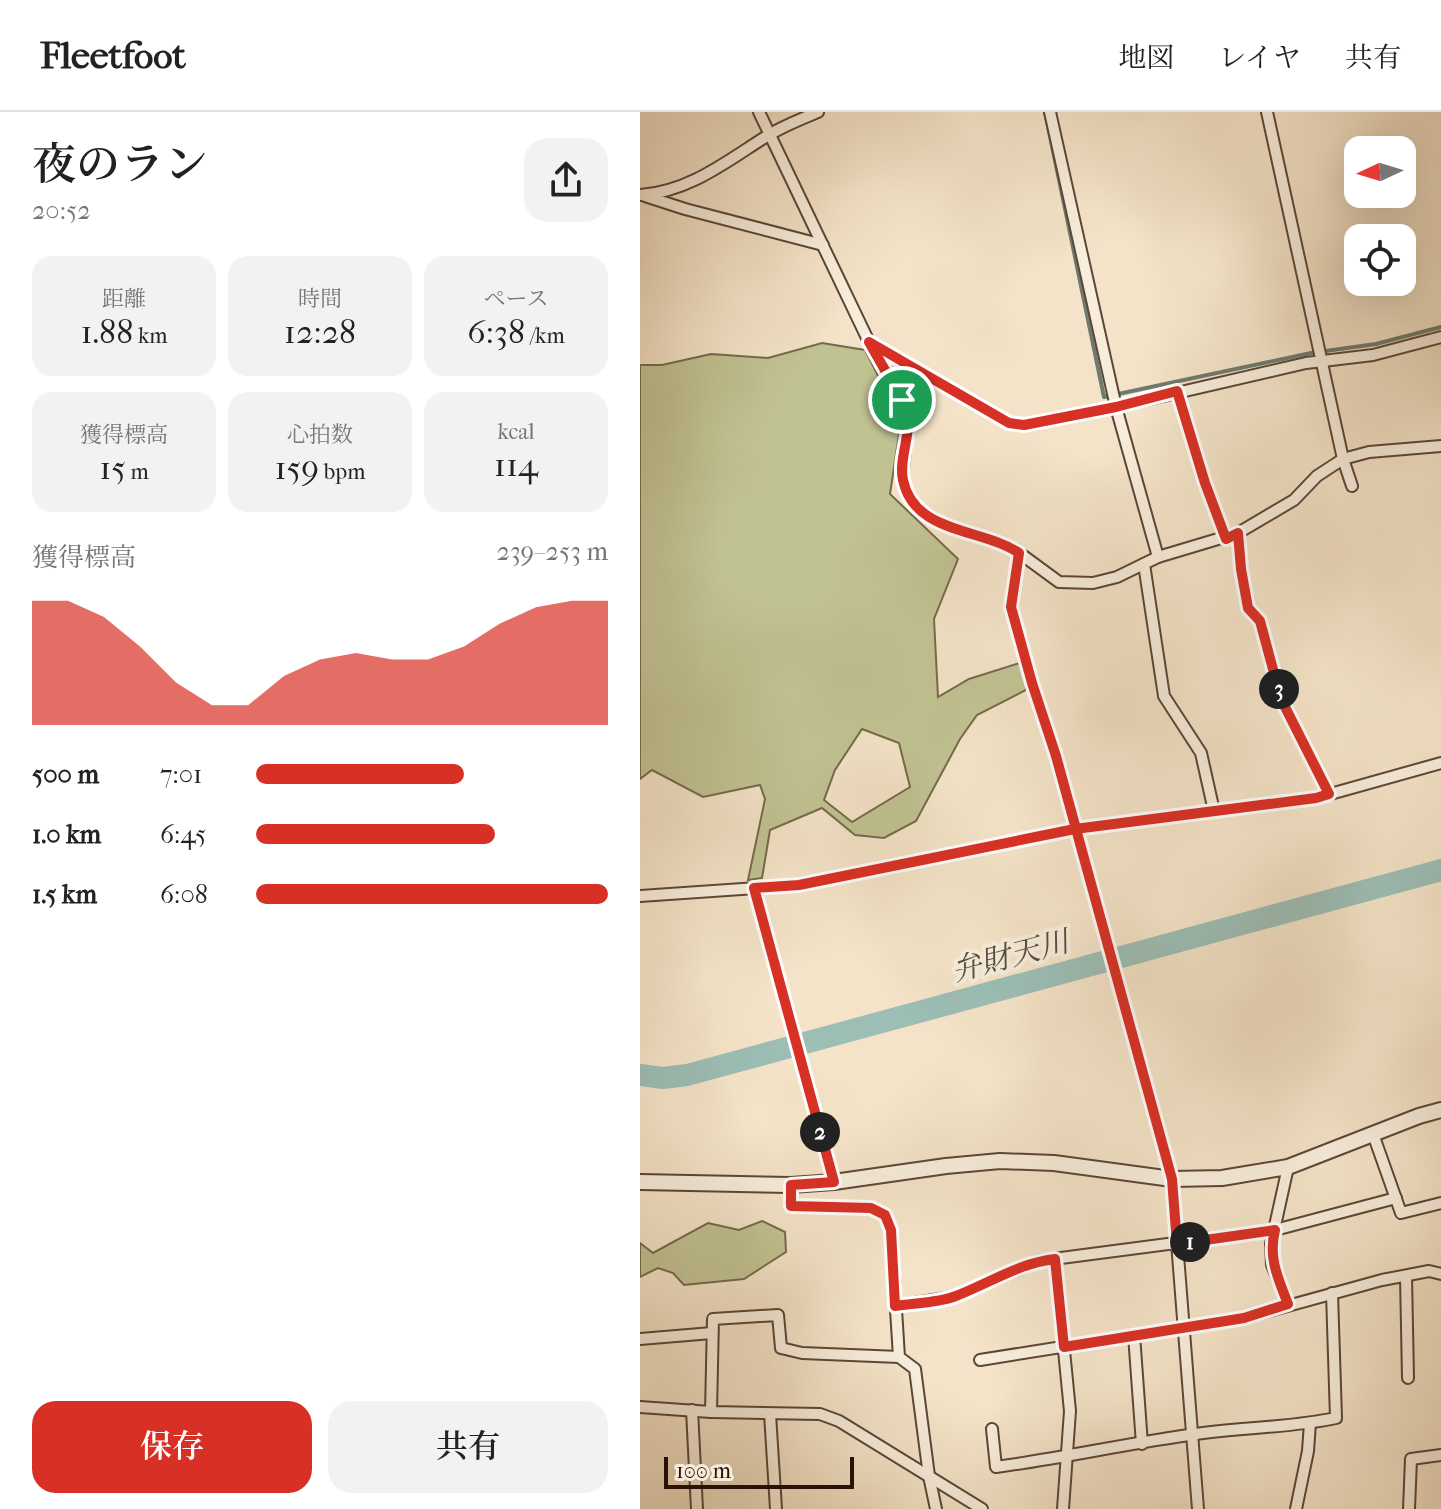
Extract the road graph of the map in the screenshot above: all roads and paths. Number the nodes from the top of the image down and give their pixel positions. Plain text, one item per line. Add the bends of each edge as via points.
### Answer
1 (759, 112) edge
2 (818, 112) edge
3 (1050, 112) edge
4 (1267, 112) edge
5 (770, 134) junction
6 (642, 195) edge
7 (823, 245) junction
8 (1441, 337) edge
9 (869, 342) junction
10 (1321, 361) junction
11 (1177, 391) junction
12 (1116, 407) junction
13 (1441, 446) edge
14 (1343, 459) junction
15 (1352, 486) dead end
16 (1238, 533) junction
17 (1226, 539) junction
18 (1019, 553) junction
19 (1158, 557) junction
20 (1144, 564) junction
21 (1441, 763) edge
22 (1329, 794) junction
23 (1214, 811) junction
24 (1075, 829) junction
25 (754, 888) junction
26 (640, 896) edge
27 (1441, 1110) edge
28 (1373, 1134) junction
29 (1288, 1167) junction
30 (1172, 1179) junction
31 (640, 1182) edge
32 (834, 1182) junction
33 (791, 1185) junction
34 (1396, 1198) junction
35 (1441, 1203) edge
36 (1275, 1230) junction
37 (1177, 1244) junction
38 (1055, 1259) junction
39 (1441, 1274) edge
40 (1406, 1276) junction
41 (1332, 1293) junction
42 (1288, 1304) junction
43 (895, 1306) junction
44 (1184, 1327) junction
45 (712, 1333) junction
46 (1134, 1335) junction
47 (640, 1339) edge
48 (1064, 1347) junction
49 (899, 1357) junction
50 (980, 1360) dead end
51 (1408, 1378) dead end
52 (640, 1407) edge
53 (692, 1410) junction
54 (711, 1412) junction
55 (770, 1414) junction
56 (1310, 1423) junction
57 (992, 1429) dead end
58 (1192, 1434) junction
59 (1142, 1444) junction
60 (1441, 1455) edge
61 (1068, 1457) junction
62 (929, 1476) junction
63 (697, 1509) edge
64 (776, 1509) edge
65 (936, 1509) edge
66 (982, 1509) edge
67 (1063, 1509) edge
68 (1198, 1509) edge
69 (1296, 1509) edge
70 (1409, 1509) edge

1 - 5 street
2 - 5 street
3 - 12 street
4 - 10 street
5 - 6 street via 693,181
5 - 7 street
6 - 7 street
7 - 9 street
8 - 10 street via 1373,355
9 - 12 street via 1009,423 1024,425
9 - 18 street via 902,400 908,423 902,478 908,495 920,511 940,523
10 - 11 street
10 - 14 street
11 - 12 street
11 - 17 street
12 - 19 street
13 - 14 street
14 - 15 street
14 - 16 street via 1294,500
16 - 17 street
16 - 22 street via 1248,608 1260,621 1281,699
17 - 19 street
18 - 20 street via 1059,582 1093,583
18 - 24 street via 1011,607
19 - 20 street
20 - 23 street via 1164,696 1201,753
21 - 22 street
22 - 23 street
23 - 24 street
24 - 25 street via 799,885
24 - 30 street
25 - 26 street
25 - 32 street
27 - 28 street
28 - 29 street
28 - 34 street
29 - 30 street via 1222,1178
29 - 36 street
30 - 32 street via 1000,1161
30 - 37 street
31 - 33 street
32 - 33 street
33 - 43 street via 791,1206 871,1208 885,1215 891,1230
34 - 35 street via 1401,1213
34 - 36 street
36 - 37 street
36 - 42 street via 1272,1265
37 - 38 street
37 - 44 street
38 - 43 street via 1015,1269 953,1297
38 - 48 street
39 - 40 street
40 - 41 street
40 - 51 street
41 - 42 street
41 - 56 street via 1336,1418
42 - 44 street via 1244,1318
43 - 49 street
44 - 46 street
44 - 58 street
45 - 47 street
45 - 49 street via 713,1319 778,1315 781,1348
45 - 54 street
46 - 48 street
46 - 59 street
48 - 50 street
48 - 61 street
49 - 62 street via 915,1369
52 - 53 street
53 - 54 street
53 - 63 street
54 - 55 street
55 - 62 street via 820,1414 839,1421
55 - 64 street
56 - 58 street
56 - 69 street
57 - 61 street via 996,1467
58 - 59 street
58 - 68 street
59 - 61 street
60 - 70 street via 1411,1459
61 - 67 street
62 - 65 street
62 - 66 street

